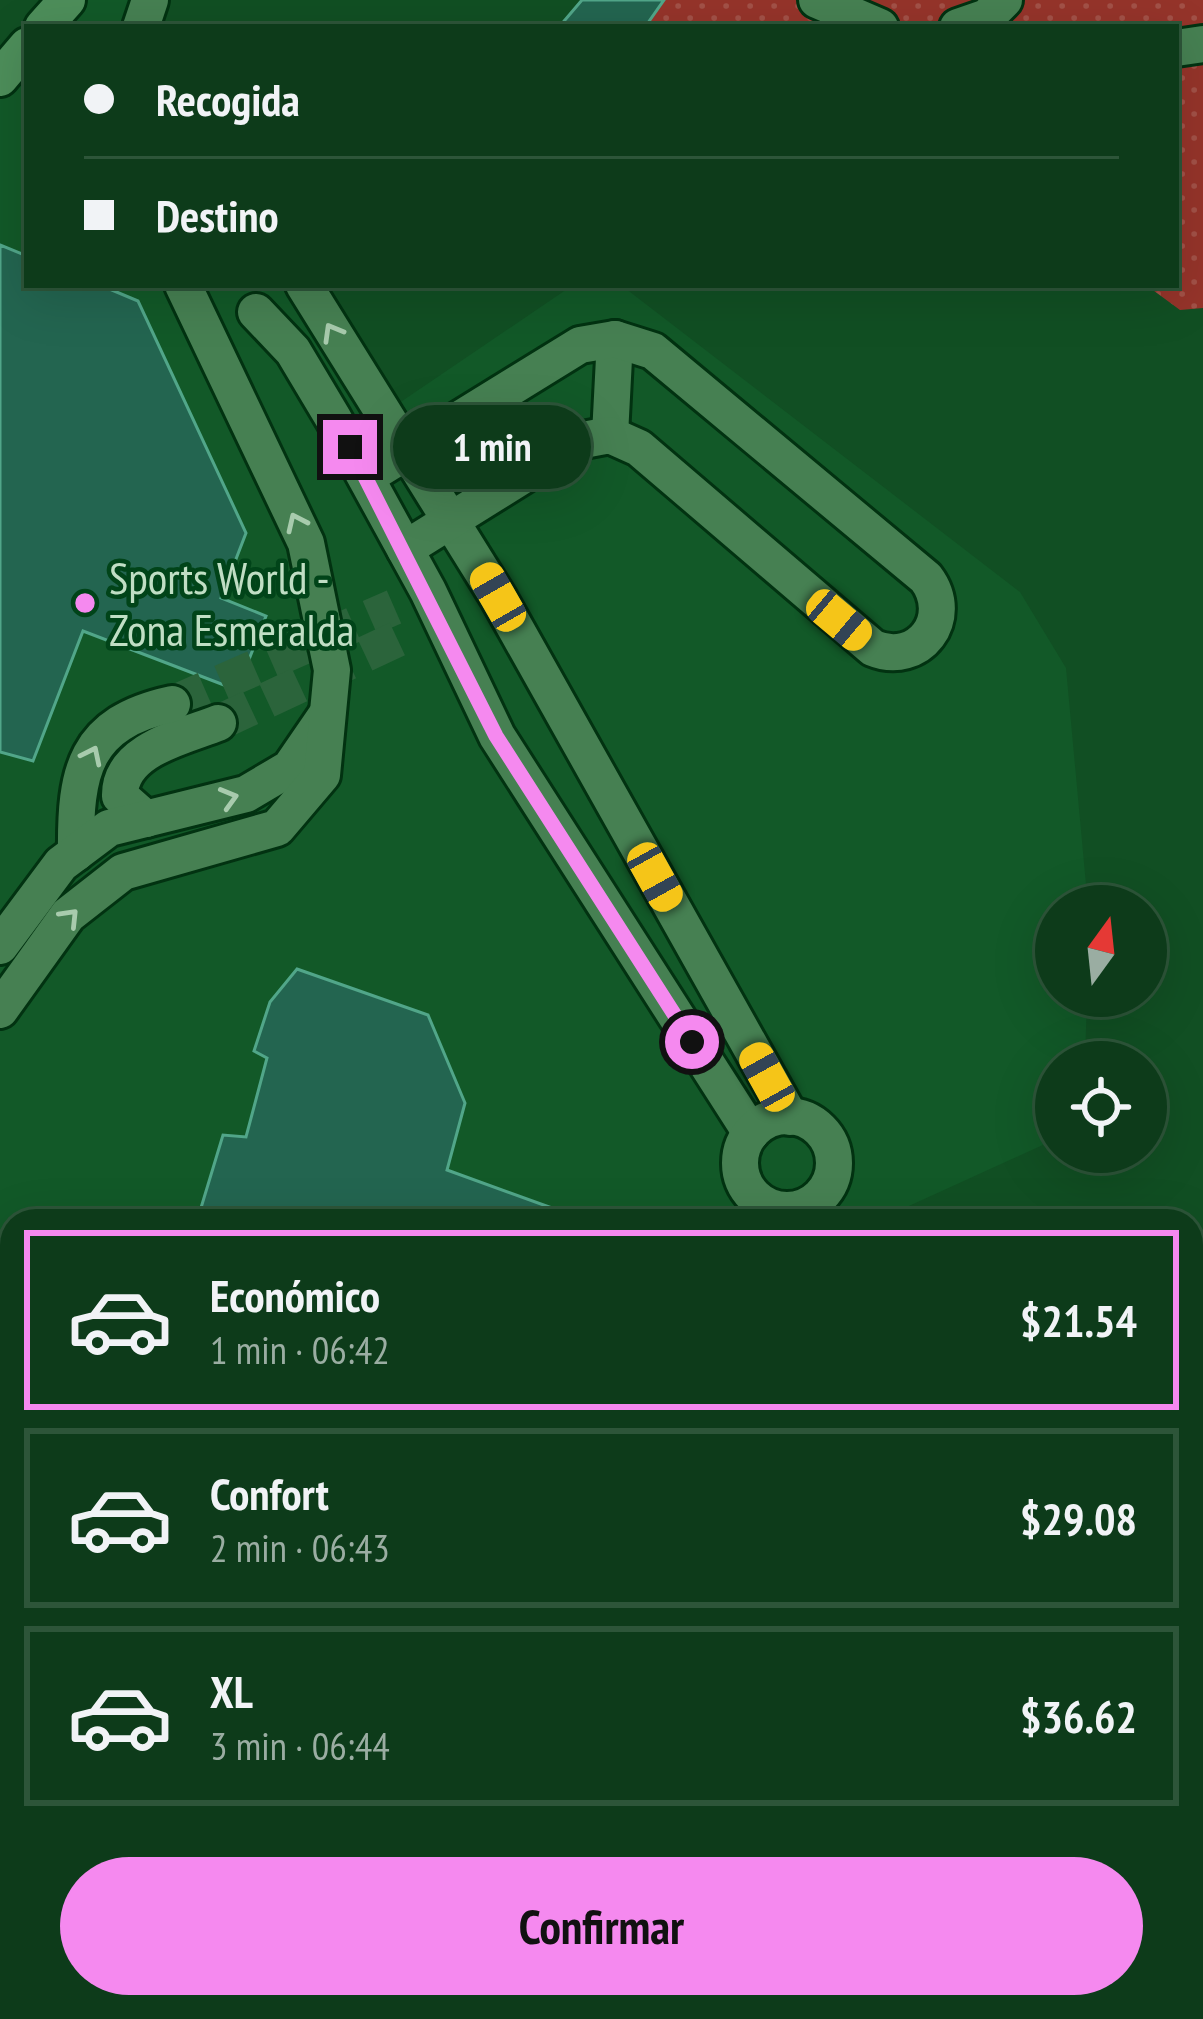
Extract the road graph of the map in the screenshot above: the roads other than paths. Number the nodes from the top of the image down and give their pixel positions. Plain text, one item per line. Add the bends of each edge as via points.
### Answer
1 (67, 0) edge
2 (817, 0) edge
3 (1004, 0) edge
4 (47, 24) edge
5 (873, 24) edge
6 (967, 24) edge
7 (24, 50) edge
8 (0, 78) edge
9 (184, 288) edge
10 (306, 288) edge
11 (256, 313) dead end
12 (615, 339) junction
13 (610, 435) junction
14 (407, 451) junction
15 (366, 477) junction
16 (453, 520) junction
17 (405, 549) junction
18 (172, 704) tunnel mouth
19 (328, 712) junction
20 (218, 723) tunnel mouth
21 (146, 819) junction
22 (76, 853) junction
23 (0, 946) edge
24 (0, 1010) edge
25 (790, 1117) junction
26 (751, 1133) junction
27 (828, 1207) edge
28 (775, 1209) edge
29 (798, 1209) edge

1 - 4 main road
2 - 5 street
3 - 6 street
7 - 8 main road
19 -> 9 street via 332,670 306,543
14 -> 10 street
11 - 15 street via 292,351
12 - 13 street
12 - 13 street via 653,351 926,578 940,611 933,628 909,652 873,648 639,448
12 - 14 street via 580,345
13 - 16 street via 578,441
14 - 15 street
14 - 16 street
15 - 17 street
16 - 17 street
16 - 25 street
17 - 26 street via 417,614
22 -> 18 street via 75,792 97,739 135,712
21 -> 19 street via 246,794 276,777
24 -> 19 street via 68,915 123,872 277,828 322,775
20 - 21 street via 134,760 120,779 120,796
21 - 22 street via 109,828
22 - 23 street
25 - 26 street
25 - 27 street via 827,1138 834,1166
26 - 28 street via 741,1175
27 - 29 street

